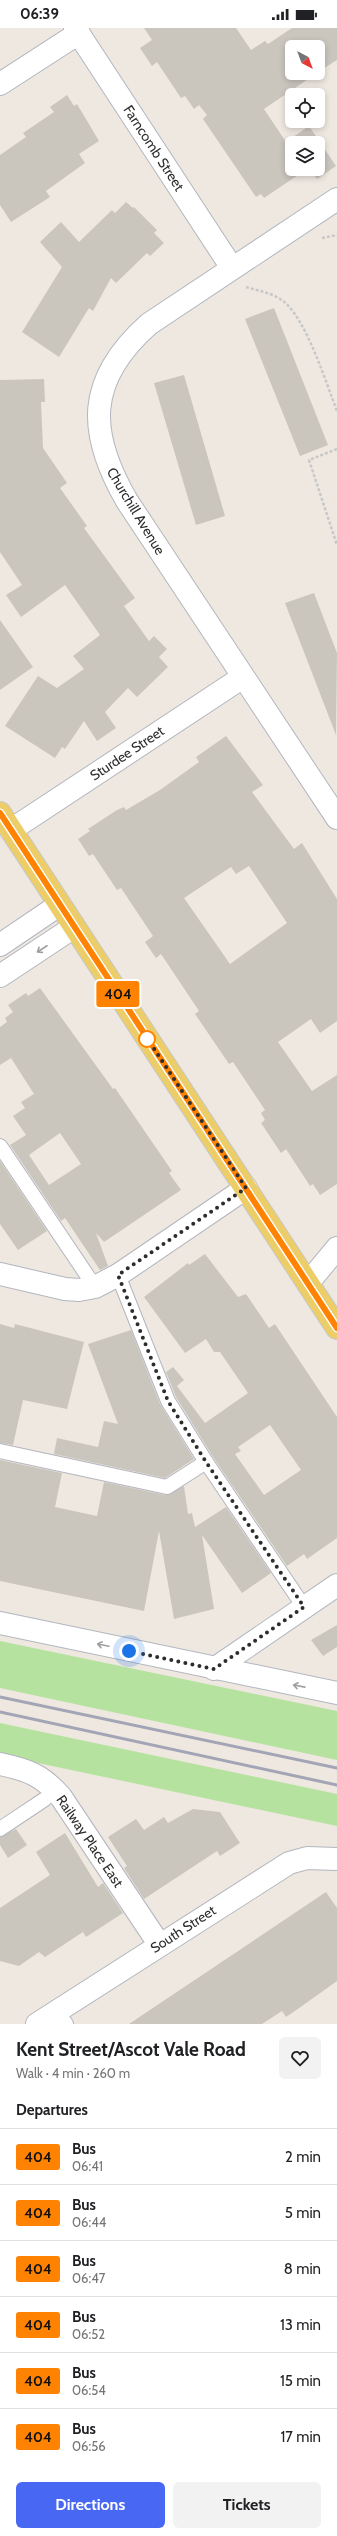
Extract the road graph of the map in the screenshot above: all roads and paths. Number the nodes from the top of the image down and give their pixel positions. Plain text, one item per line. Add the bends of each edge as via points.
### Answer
1 (77, 31) edge
2 (0, 84) edge
3 (337, 199) edge
4 (337, 235) edge
5 (320, 238) dead end
6 (232, 268) junction
7 (246, 287) dead end
8 (337, 411) edge
9 (337, 449) edge
10 (337, 545) edge
11 (243, 677) junction
12 (337, 818) edge
13 (5, 822) edge
14 (59, 905) junction
15 (74, 928) junction
16 (0, 945) edge
17 (0, 976) edge
18 (0, 1146) edge
19 (246, 1188) junction
20 (337, 1248) edge
21 (0, 1274) edge
22 (118, 1275) junction
23 (308, 1283) junction
24 (94, 1287) junction
25 (337, 1328) edge
26 (0, 1451) edge
27 (206, 1462) junction
28 (337, 1585) edge
29 (304, 1607) junction
30 (0, 1623) edge
31 (214, 1669) junction
32 (337, 1693) edge
33 (0, 1764) edge
34 (46, 1799) dead end
35 (0, 1829) edge
36 (337, 1859) edge
37 (159, 1944) junction
38 (62, 2017) edge
39 (37, 2024) edge

1 - 2 street
1 - 6 street, Farncomb Street
3 - 6 street, Churchill Avenue
4 - 5 path
6 - 11 street, Churchill Avenue via 149,324 128,343 113,364 98,412 99,435 113,477
7 - 8 path via 272,295 284,302 303,327
9 - 10 path via 309,460
11 - 12 street, Churchill Avenue
11 - 13 street, Sturdee Street
13 - 14 main road
14 - 15 main road
14 - 16 street
15 -> 17 street
15 - 19 main road
18 - 24 lane
19 - 22 street
19 - 23 main road
20 - 23 street
21 - 24 street via 65,1289 80,1290
22 - 24 street
22 - 27 lane via 168,1401
23 - 25 main road
26 - 27 lane via 167,1486
27 - 29 lane
28 - 29 street
29 - 31 street
31 -> 30 street
32 -> 31 street
33 - 37 street, Railway Place East via 37,1774 49,1783 61,1797
34 - 35 lane
36 - 37 street, South Street via 307,1858 289,1862
37 - 38 street, South Street
38 - 39 street, South Street

